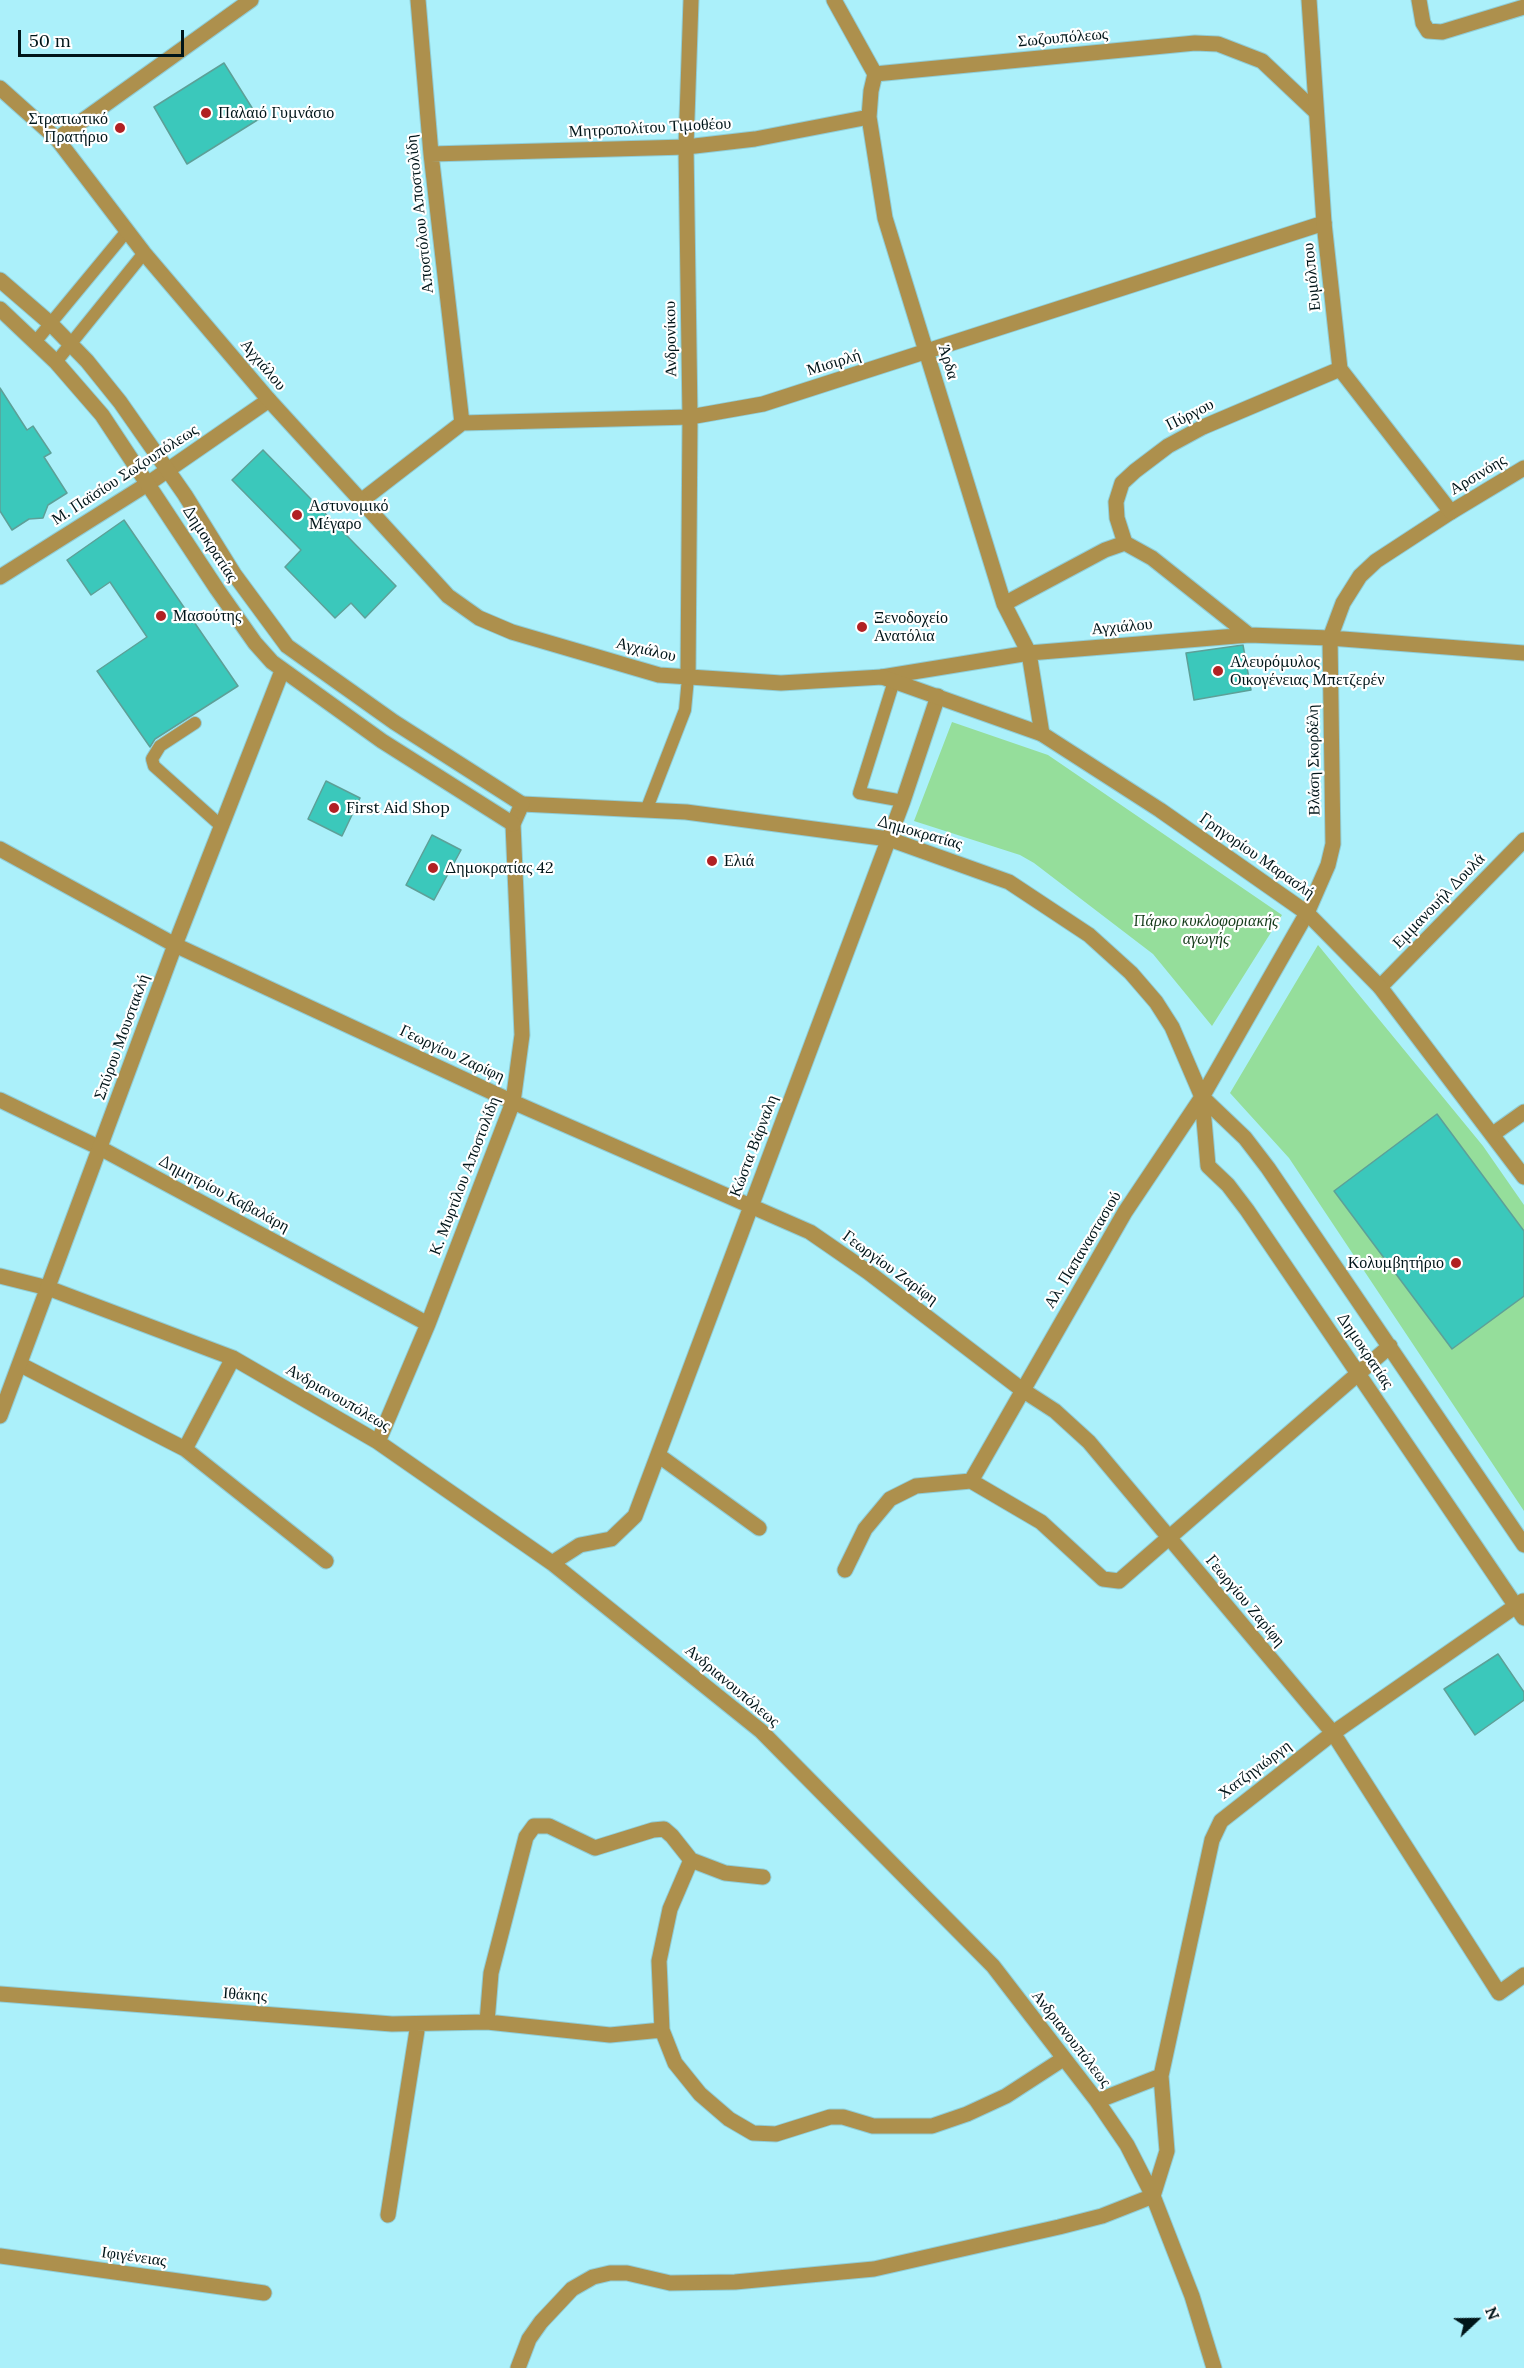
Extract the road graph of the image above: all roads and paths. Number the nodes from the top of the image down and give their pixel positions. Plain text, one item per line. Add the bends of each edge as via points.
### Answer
1 (251, 0) edge
2 (418, 0) edge
3 (691, 0) edge
4 (834, 0) edge
5 (1309, 0) edge
6 (1419, 0) edge
7 (1524, 7) edge
8 (875, 74) junction
9 (0, 88) edge
10 (1316, 112) junction
11 (869, 117) junction
12 (57, 139) junction
13 (686, 147) junction
14 (431, 154) junction
15 (1324, 223) junction
16 (127, 231) junction
17 (144, 253) junction
18 (0, 280) edge
19 (0, 309) edge
20 (51, 324) junction
21 (36, 341) junction
22 (70, 344) junction
23 (926, 353) junction
24 (56, 362) junction
25 (1340, 369) junction
26 (269, 400) junction
27 (690, 417) junction
28 (462, 423) junction
29 (1524, 468) edge
30 (168, 470) junction
31 (149, 483) junction
32 (361, 501) junction
33 (1451, 513) junction
34 (1125, 543) junction
35 (0, 578) edge
36 (1004, 604) junction
37 (1250, 635) junction
38 (1330, 638) junction
39 (1029, 653) junction
40 (1524, 653) edge
41 (282, 671) junction
42 (688, 678) junction
43 (888, 679) junction
44 (938, 696) junction
45 (195, 723) dead end
46 (1042, 734) junction
47 (903, 801) junction
48 (522, 804) junction
49 (646, 808) junction
50 (513, 824) junction
51 (220, 825) junction
52 (889, 840) junction
53 (1524, 840) edge
54 (0, 849) edge
55 (1307, 913) junction
56 (175, 945) junction
57 (1380, 987) junction
58 (1202, 1097) junction
59 (0, 1100) edge
60 (513, 1102) junction
61 (1524, 1112) edge
62 (1493, 1134) junction
63 (100, 1148) junction
64 (1524, 1177) edge
65 (752, 1205) junction
66 (0, 1276) edge
67 (48, 1288) junction
68 (428, 1324) junction
69 (1390, 1346) junction
70 (233, 1358) junction
71 (21, 1365) junction
72 (1358, 1374) junction
73 (1021, 1389) junction
74 (0, 1416) edge
75 (378, 1442) junction
76 (185, 1449) junction
77 (658, 1455) junction
78 (971, 1480) junction
79 (759, 1528) dead end
80 (1169, 1538) junction
81 (1524, 1545) edge
82 (326, 1561) dead end
83 (552, 1563) junction
84 (845, 1570) dead end
85 (1522, 1608) edge
86 (1334, 1733) junction
87 (690, 1860) junction
88 (763, 1877) dead end
89 (1524, 1976) edge
90 (0, 1994) edge
91 (487, 2022) junction
92 (418, 2024) junction
93 (662, 2030) junction
94 (1063, 2059) junction
95 (1161, 2076) junction
96 (1097, 2101) junction
97 (1153, 2196) junction
98 (388, 2215) dead end
99 (0, 2256) edge
100 (264, 2293) dead end
101 (518, 2368) edge
102 (1214, 2368) edge

1 - 12 street
2 - 14 street, Αποστόλου Αποστολίδη
3 - 13 street, Ανδρονίκου
4 - 8 street
5 - 10 street, Ευμόλπου
6 - 7 street via 1428,31 1442,32
8 - 10 street, Σωζουπόλεως via 1195,43 1218,44 1262,61
8 - 11 street, Άρδα
9 - 12 street, Αγχιάλου
10 - 15 street, Ευμόλπου
11 - 13 street, Μητροπολίτου Τιμοθέου via 755,139
11 - 23 street, Άρδα via 885,218
12 - 16 street, Αγχιάλου
13 - 14 street, Μητροπολίτου Τιμοθέου
13 - 27 street, Ανδρονίκου
14 - 28 street, Αποστόλου Αποστολίδη
15 - 23 street, Μισιρλή
15 - 25 street, Ευμόλπου
16 - 17 street, Αγχιάλου
16 - 20 lane
17 - 22 lane
17 - 26 street, Αγχιάλου
18 - 20 street
19 - 21 street, Δημοκρατίας
20 - 21 lane
20 - 22 street
21 - 24 street, Δημοκρατίας
22 - 24 lane
22 - 30 street via 120,402
23 - 27 street, Μισιρλή via 763,404
23 - 36 street, Άρδα
24 - 31 street, Δημοκρατίας via 102,415
25 - 33 street
25 - 34 street, Πύργου via 1203,427 1168,446 1135,471 1122,483 1116,502
26 - 30 street, Μ. Παϊσίου Σωζουπόλεως
26 - 32 street, Αγχιάλου
27 - 28 street, Μισιρλή
27 - 42 street, Ανδρονίκου
28 - 32 street
29 - 33 street, Αρσινόης
30 - 31 street, Μ. Παϊσίου Σωζουπόλεως
30 - 48 street via 234,574 287,646 394,722
31 - 35 street, Μ. Παϊσίου Σωζουπόλεως
31 - 41 street, Δημοκρατίας via 255,643
32 - 42 street, Αγχιάλου via 448,596 479,618 512,632 658,675
33 - 38 street, Βλάση Σκορδέλη via 1389,552 1360,576 1343,603
34 - 36 street
34 - 37 street via 1152,558
36 - 39 street, Άρδα
37 - 38 street, Αγχιάλου
37 - 39 street, Αγχιάλου
38 - 40 street, Αγχιάλου
38 - 55 street, Βλάση Σκορδέλη via 1332,849
39 - 43 street, Αγχιάλου
39 - 46 street, Άρδα
41 - 50 street, Δημοκρατίας via 382,741
41 - 51 street, Σπύρου Μουστακλή
42 - 43 street, Αγχιάλου via 781,683
42 - 49 lane via 685,710
43 - 44 street, Γρηγορίου Μαρασλή
43 - 47 lane via 859,793
44 - 46 street, Γρηγορίου Μαρασλή
44 - 47 street, Κώστα Βάρναλη
45 - 51 lane via 160,746 152,759 154,766
46 - 55 street, Γρηγορίου Μαρασλή via 1160,810
47 - 52 street, Κώστα Βάρναλη
48 - 49 street, Δημοκρατίας
48 - 50 street, Κ. Μυρτίλου Αποστολίδη
49 - 52 street, Δημοκρατίας
50 - 60 street, Κ. Μυρτίλου Αποστολίδη via 522,1035
51 - 56 street, Σπύρου Μουστακλή
52 - 58 street, Δημοκρατίας via 1009,882 1089,935 1131,972 1156,1002 1172,1027
52 - 65 street, Κώστα Βάρναλη
53 - 57 street, Εμμανουήλ Δουλά
54 - 56 street, Γεωργίου Ζαρίφη
55 - 57 street, Γρηγορίου Μαρασλή
55 - 58 street, Αλ. Παπαναστασιού
56 - 60 street, Γεωργίου Ζαρίφη
56 - 63 street, Σπύρου Μουστακλή
57 - 62 street, Γρηγορίου Μαρασλή
58 - 69 street, Δημοκρατίας via 1245,1138 1268,1168
58 - 72 street, Δημοκρατίας via 1208,1166 1247,1210
58 - 73 street, Αλ. Παπαναστασιού via 1125,1212
59 - 63 street, Δημητρίου Καβαλάρη
60 - 65 street, Γεωργίου Ζαρίφη
60 - 68 street, Κ. Μυρτίλου Αποστολίδη
61 - 62 street
62 - 64 street, Γρηγορίου Μαρασλή
63 - 67 street, Σπύρου Μουστακλή
63 - 68 street, Δημητρίου Καβαλάρη
65 - 73 street, Γεωργίου Ζαρίφη via 810,1233 868,1272
65 - 77 street, Κώστα Βάρναλη
66 - 67 street, Ανδριανουπόλεως
67 - 70 street, Ανδριανουπόλεως
67 - 71 street, Σπύρου Μουστακλή
68 - 75 street, Κ. Μυρτίλου Αποστολίδη
69 - 72 street
69 - 81 street, Δημοκρατίας
70 - 75 street, Ανδριανουπόλεως
70 - 76 street
71 - 74 street, Σπύρου Μουστακλή
71 - 76 street
72 - 80 street
72 - 85 street, Δημοκρατίας
73 - 78 street, Αλ. Παπαναστασιού
73 - 80 street, Γεωργίου Ζαρίφη via 1055,1411 1089,1442
75 - 83 street, Ανδριανουπόλεως
76 - 82 street
77 - 79 street
77 - 83 street, Κώστα Βάρναλη via 635,1516 625,1528 611,1539 580,1545
78 - 80 street via 1041,1522 1103,1579 1119,1581
78 - 84 street via 916,1486 890,1499 865,1528
80 - 86 street, Γεωργίου Ζαρίφη
83 - 94 street, Ανδριανουπόλεως via 761,1731 993,1966
85 - 86 street, Χατζηγιώργη
86 - 89 street, Γεωργίου Ζαρίφη via 1499,1993
86 - 95 street, Χατζηγιώργη via 1231,1810 1217,1827
87 - 88 street via 725,1873
87 - 91 street via 664,1829 595,1848 549,1826 534,1826 526,1837 491,1973
87 - 93 street via 670,1909 659,1961
90 - 92 street, Ιθάκης
91 - 92 street, Ιθάκης
91 - 93 street, Ιθάκης via 610,2035
92 - 98 street
93 - 94 street via 675,2063 700,2094 753,2133 776,2134 830,2117 873,2127 932,2127 1006,2096
94 - 96 street, Ανδριανουπόλεως
95 - 96 street
95 - 97 street, Χατζηγιώργη via 1167,2151
96 - 97 street, Ανδριανουπόλεως via 1127,2145
97 - 101 street via 1091,2219 874,2269 735,2282 670,2283 627,2273 592,2277 572,2289 541,2322 529,2339
97 - 102 street, Ανδριανουπόλεως via 1192,2296
99 - 100 street, Ιφιγένειας

